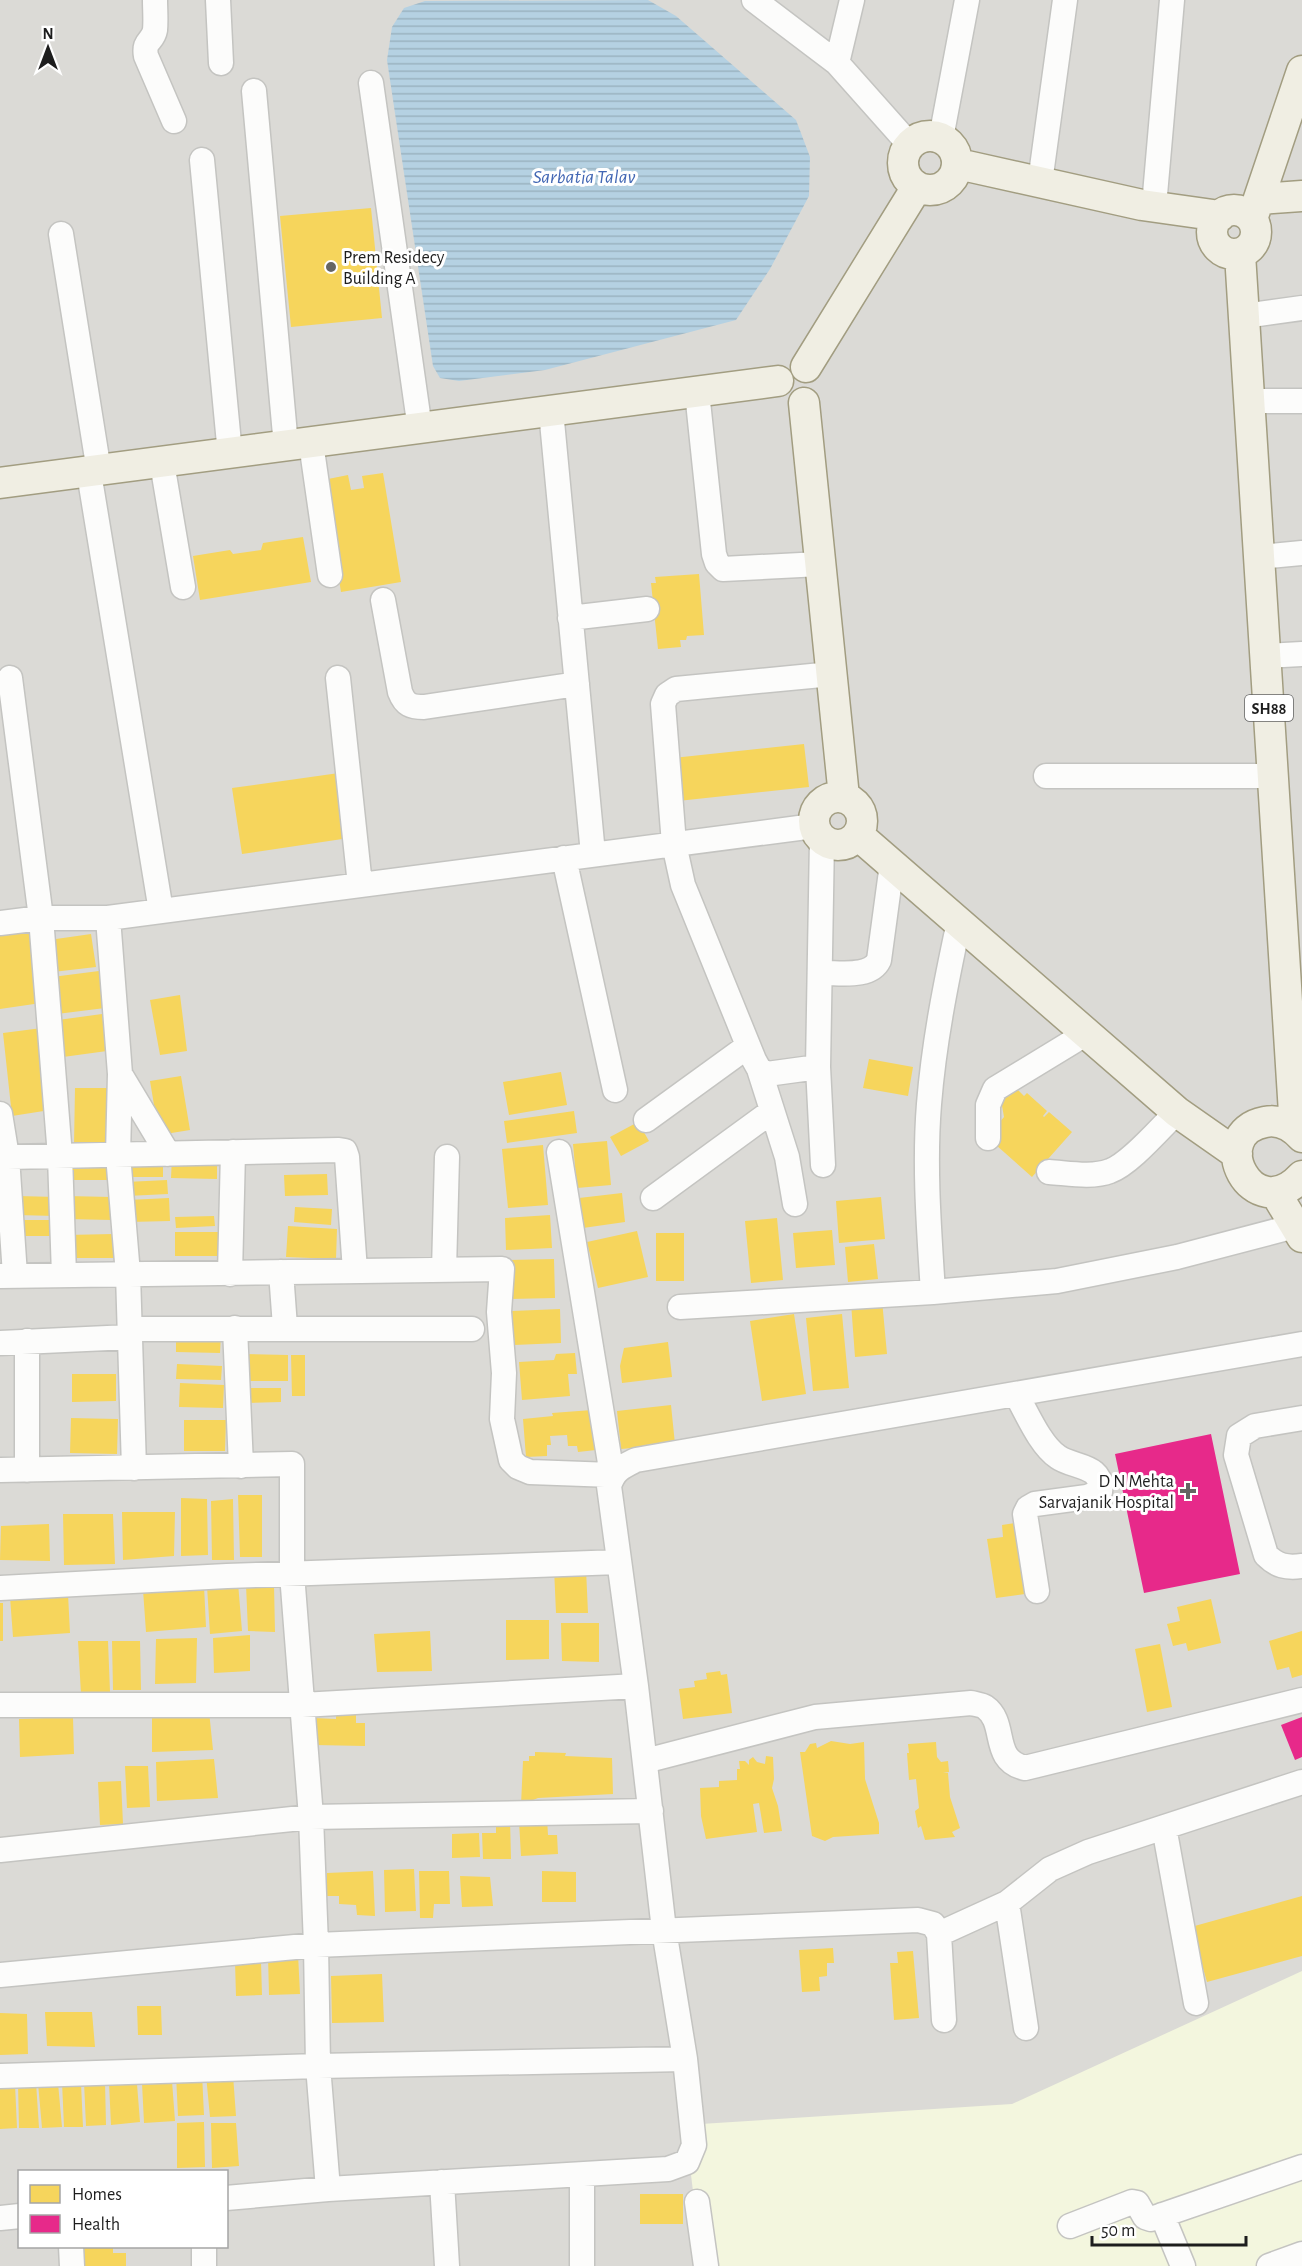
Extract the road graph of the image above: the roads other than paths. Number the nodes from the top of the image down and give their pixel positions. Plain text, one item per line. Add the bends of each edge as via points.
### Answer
1 (155, 0) edge
2 (218, 0) edge
3 (754, 0) edge
4 (852, 0) edge
5 (967, 0) edge
6 (1065, 0) edge
7 (1172, 0) edge
8 (221, 63) dead end
9 (837, 63) junction
10 (1302, 70) edge
11 (371, 83) dead end
12 (254, 91) dead end
13 (174, 121) dead end
14 (941, 138) junction
15 (909, 144) junction
16 (202, 160) dead end
17 (958, 164) junction
18 (1040, 182) junction
19 (917, 187) junction
20 (1302, 196) edge
21 (1154, 206) junction
22 (1256, 209) junction
23 (1220, 216) junction
24 (61, 234) dead end
25 (1240, 254) junction
26 (1302, 308) edge
27 (1244, 316) junction
28 (806, 367) junction
29 (778, 381) junction
30 (697, 392) junction
31 (1250, 401) junction
32 (1302, 401) edge
33 (804, 403) junction
34 (551, 411) junction
35 (420, 429) junction
36 (299, 445) junction
37 (230, 454) junction
38 (162, 463) junction
39 (94, 472) junction
40 (0, 483) edge
41 (1302, 553) edge
42 (1260, 558) junction
43 (820, 564) junction
44 (330, 575) dead end
45 (183, 587) dead end
46 (384, 600) dead end
47 (647, 609) dead end
48 (570, 618) junction
49 (1302, 654) edge
50 (1266, 656) junction
51 (832, 674) junction
52 (10, 678) dead end
53 (338, 678) dead end
54 (577, 684) junction
55 (1046, 776) dead end
56 (1273, 776) junction
57 (844, 797) junction
58 (818, 832) junction
59 (858, 835) junction
60 (674, 844) junction
61 (593, 854) junction
62 (564, 858) junction
63 (892, 864) junction
64 (360, 885) junction
65 (161, 911) junction
66 (1, 918) edge
67 (41, 918) junction
68 (108, 918) junction
69 (959, 922) junction
70 (819, 973) junction
71 (1087, 1033) junction
72 (1296, 1037) edge
73 (748, 1046) junction
74 (818, 1067) junction
75 (759, 1069) junction
76 (120, 1074) junction
77 (615, 1090) dead end
78 (772, 1111) junction
79 (1177, 1112) junction
80 (0, 1114) edge
81 (646, 1120) dead end
82 (1299, 1133) edge
83 (988, 1138) dead end
84 (233, 1152) junction
85 (559, 1152) dead end
86 (168, 1154) junction
87 (1237, 1154) junction
88 (118, 1155) junction
89 (60, 1156) junction
90 (7, 1157) junction
91 (447, 1157) dead end
92 (823, 1165) dead end
93 (1049, 1172) dead end
94 (1302, 1176) edge
95 (1275, 1192) junction
96 (653, 1198) dead end
97 (795, 1204) dead end
98 (1299, 1231) edge
99 (444, 1270) junction
100 (355, 1271) junction
101 (281, 1272) junction
102 (128, 1274) junction
103 (230, 1274) junction
104 (64, 1275) junction
105 (8, 1276) edge
106 (933, 1292) junction
107 (680, 1306) dead end
108 (285, 1327) junction
109 (235, 1328) junction
110 (472, 1329) dead end
111 (129, 1333) junction
112 (27, 1341) junction
113 (0, 1342) edge
114 (1302, 1344) edge
115 (1016, 1394) junction
116 (1302, 1418) edge
117 (241, 1466) junction
118 (134, 1468) junction
119 (0, 1470) edge
120 (27, 1470) junction
121 (612, 1475) junction
122 (619, 1562) junction
123 (1302, 1566) edge
124 (292, 1574) junction
125 (0, 1588) edge
126 (1037, 1591) dead end
127 (636, 1686) junction
128 (1302, 1700) edge
129 (0, 1704) edge
130 (302, 1705) junction
131 (645, 1761) junction
132 (1302, 1782) edge
133 (651, 1811) junction
134 (311, 1817) junction
135 (1164, 1827) junction
136 (0, 1850) edge
137 (1007, 1903) junction
138 (664, 1930) junction
139 (939, 1934) junction
140 (316, 1945) junction
141 (0, 1975) edge
142 (1196, 2002) dead end
143 (945, 2020) dead end
144 (1026, 2028) dead end
145 (685, 2059) junction
146 (318, 2066) junction
147 (0, 2076) edge
148 (1302, 2167) edge
149 (582, 2176) junction
150 (442, 2182) junction
151 (328, 2189) junction
152 (228, 2198) edge
153 (697, 2202) dead end
154 (1162, 2215) junction
155 (18, 2216) edge
156 (0, 2218) edge
157 (1070, 2226) dead end
158 (71, 2248) edge
159 (204, 2248) edge
160 (1302, 2254) edge
161 (72, 2266) edge
162 (204, 2266) edge
163 (447, 2266) edge
164 (582, 2266) edge
165 (706, 2266) edge
166 (1182, 2266) edge
167 (1269, 2266) edge

1 - 13 street via 155,32 145,49
2 - 8 street
3 - 9 street
4 - 9 street
5 - 14 street
6 - 18 street
7 - 21 street
9 - 15 street
10 - 22 main road
11 - 35 street
12 - 36 street
14 - 15 main road via 919,138
14 - 17 main road via 953,148
15 - 19 main road via 903,169
16 - 37 street
17 - 18 main road
17 - 19 main road via 947,185 933,190
18 - 21 main road
19 - 28 main road
20 - 22 main road
21 - 23 main road
22 - 23 main road
22 - 25 main road via 1256,240
23 - 25 main road via 1212,228 1214,243 1225,253
24 - 39 street
25 - 27 main road, SH88
26 - 27 street
27 - 31 main road, SH88
28 - 29 main road via 789,367
28 - 33 main road via 816,382 813,394
29 - 30 main road
29 - 33 main road via 787,400
30 - 34 main road
30 - 43 street via 717,563 723,569
31 - 32 street
31 - 42 main road, SH88
33 - 43 main road
34 - 35 main road
34 - 48 street
35 - 36 main road
36 - 37 main road
36 - 44 street
37 - 38 main road
38 - 39 main road
38 - 45 street
39 - 40 main road
39 - 65 street
41 - 42 street
42 - 50 main road, SH88
43 - 51 main road
46 - 54 street via 400,692 412,707
47 - 48 street
48 - 54 street
49 - 50 street
50 - 56 main road, SH88
51 - 57 main road
51 - 60 street via 676,689 667,695 663,704
52 - 67 street
53 - 64 street
54 - 61 street
55 - 56 street
56 - 72 main road, SH88
57 - 58 main road via 828,798 821,803 813,817
57 - 59 main road via 861,812
58 - 59 main road via 837,845
58 - 60 street
58 - 70 street
59 - 63 main road
60 - 61 street
60 - 73 street via 688,901
61 - 62 street
62 - 64 street
62 - 77 street
63 - 69 main road
63 - 70 street via 875,968 867,972
64 - 65 street
65 - 68 street
66 - 67 street
67 - 68 street
67 - 89 street
68 - 76 street
69 - 71 main road
69 - 106 street via 940,1011 929,1105 927,1198
70 - 74 street
71 - 79 main road
71 - 83 street via 995,1089 988,1105
72 - 82 main road, SH88
73 - 75 street
73 - 81 street
74 - 75 street via 767,1074
74 - 92 street
75 - 78 street
76 - 86 street
76 - 88 street
78 - 96 street
78 - 97 street via 787,1157
79 - 87 main road
79 - 93 street via 1110,1172
80 - 90 street
82 - 87 main road via 1285,1123 1264,1122 1245,1133
84 - 86 street
84 - 100 street via 345,1151
84 - 103 street
85 - 121 street
86 - 88 street
87 - 95 main road via 1240,1172 1252,1186
88 - 89 street
88 - 102 street
89 - 90 street
89 - 104 street
90 - 105 street
91 - 99 street
94 - 95 main road via 1293,1186
95 - 98 main road
98 - 106 street via 1057,1281
99 - 100 street
99 - 121 street via 502,1269 502,1419 511,1460 530,1472
100 - 101 street
101 - 103 street
101 - 108 street
102 - 103 street
102 - 104 street
102 - 111 street
104 - 105 street
106 - 107 street
108 - 109 street
108 - 110 street
109 - 111 street
109 - 117 street
111 - 112 street
111 - 118 street
112 - 113 street
112 - 120 street
114 - 115 street
115 - 121 street via 636,1460
115 - 126 street via 1048,1448 1060,1459 1097,1475 1101,1484 1100,1492 1088,1497 1028,1508 1025,1515
116 - 123 street via 1255,1426 1239,1436 1236,1455 1266,1555 1288,1568
117 - 118 street
117 - 124 street via 292,1464
118 - 120 street
119 - 120 street
121 - 122 street via 609,1486
122 - 124 street
122 - 127 street
124 - 125 street
124 - 130 street
127 - 130 street
127 - 131 street
128 - 131 street via 1025,1768 1014,1765 1005,1755 992,1716 984,1707 971,1703 815,1717
129 - 130 street
130 - 134 street
131 - 133 street
132 - 135 street
133 - 134 street
133 - 138 street
134 - 136 street
134 - 140 street
135 - 137 street via 1050,1869
135 - 142 street
137 - 139 street
137 - 144 street
138 - 139 street via 918,1920 933,1924
138 - 140 street
138 - 145 street
139 - 143 street
140 - 141 street
140 - 146 street
145 - 146 street
145 - 149 street via 694,2145 687,2162 668,2169
146 - 147 street
146 - 151 street
148 - 154 street
149 - 150 street
149 - 164 street
150 - 151 street
150 - 163 street
151 - 152 street
153 - 165 street
154 - 157 street via 1145,2217 1137,2203 1132,2202
154 - 166 street
155 - 156 street
158 - 161 street
159 - 162 street
160 - 167 street

